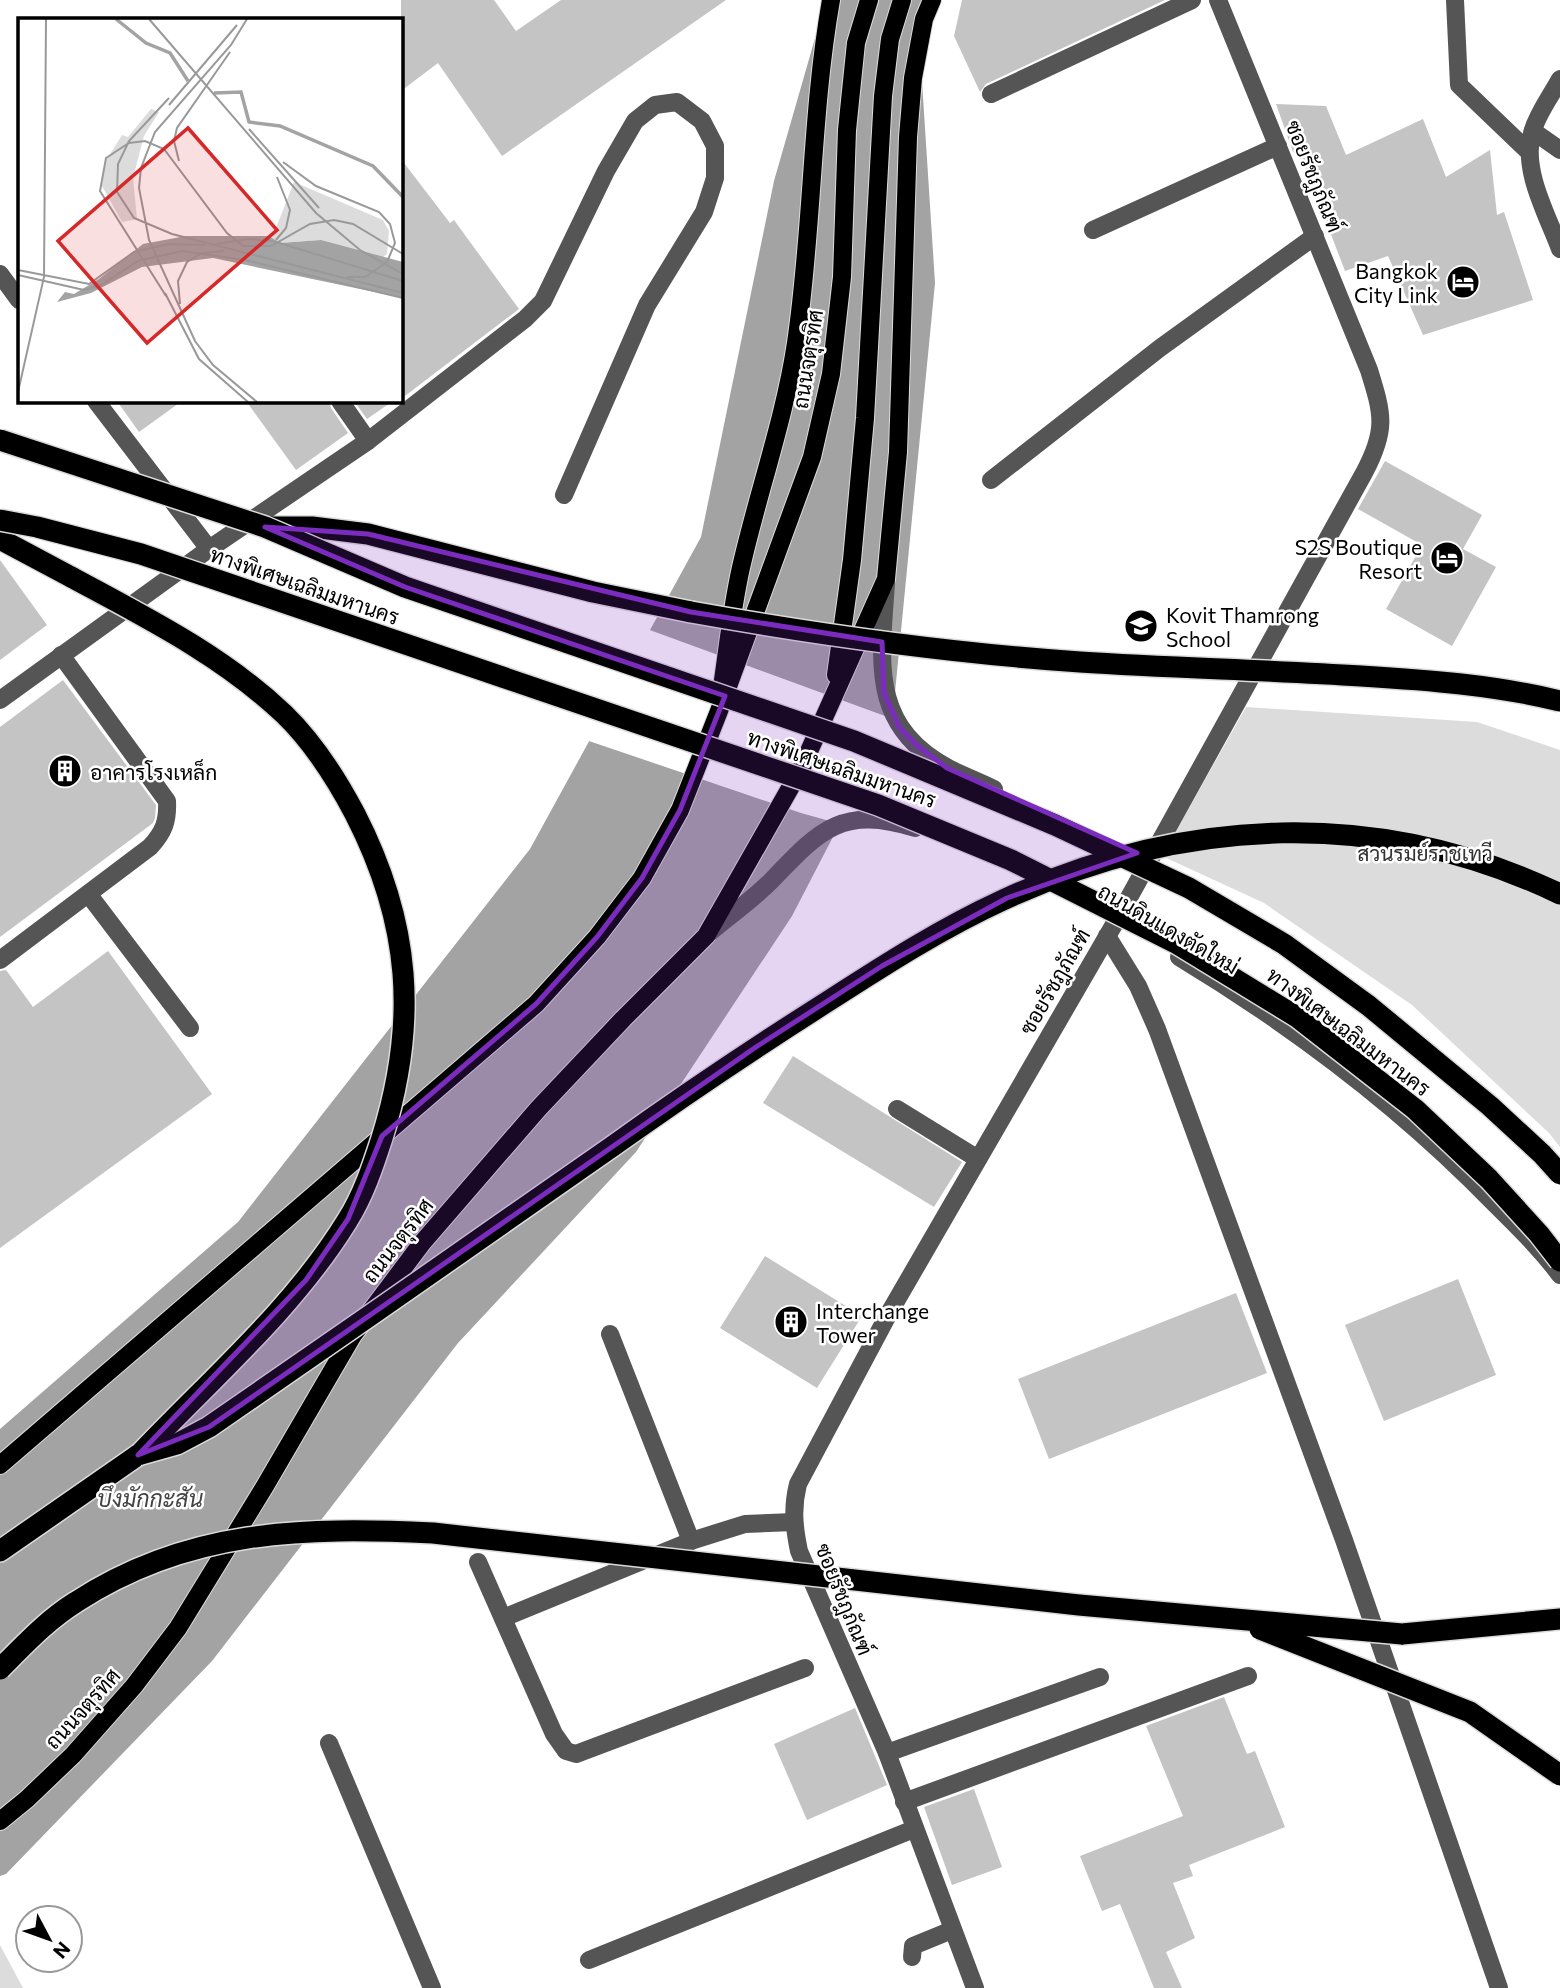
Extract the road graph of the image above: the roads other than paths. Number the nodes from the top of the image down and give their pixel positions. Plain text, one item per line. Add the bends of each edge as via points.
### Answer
1 (831, 0) edge
2 (869, 0) edge
3 (902, 0) edge
4 (932, 0) edge
5 (1192, 0) edge
6 (1218, 0) edge
7 (1455, 0) edge
8 (1560, 79) edge
9 (991, 94) dead end
10 (1532, 131) junction
11 (1278, 146) junction
12 (1560, 150) edge
13 (1529, 152) junction
14 (1093, 230) dead end
15 (1315, 236) junction
16 (1560, 249) edge
17 (0, 274) edge
18 (18, 299) edge
19 (97, 402) edge
20 (341, 402) edge
21 (0, 440) edge
22 (368, 441) junction
23 (991, 480) dead end
24 (564, 495) dead end
25 (0, 520) edge
26 (265, 527) junction
27 (0, 539) edge
28 (209, 550) junction
29 (886, 579) junction
30 (61, 656) junction
31 (834, 694) junction
32 (0, 700) edge
33 (1560, 701) edge
34 (719, 711) junction
35 (1149, 858) junction
36 (1560, 894) edge
37 (89, 895) junction
38 (1111, 928) junction
39 (706, 936) junction
40 (0, 960) edge
41 (190, 1028) dead end
42 (897, 1109) dead end
43 (978, 1159) junction
44 (1560, 1163) edge
45 (1560, 1174) edge
46 (1560, 1261) edge
47 (1560, 1275) edge
48 (610, 1334) dead end
49 (138, 1455) junction
50 (0, 1465) edge
51 (794, 1522) junction
52 (691, 1541) junction
53 (0, 1551) edge
54 (478, 1562) dead end
55 (503, 1618) junction
56 (1560, 1619) edge
57 (1238, 1621) junction
58 (805, 1668) dead end
59 (0, 1669) edge
60 (1100, 1676) dead end
61 (1248, 1676) dead end
62 (329, 1743) dead end
63 (887, 1753) junction
64 (1560, 1775) edge
65 (904, 1802) junction
66 (0, 1821) edge
67 (914, 1829) junction
68 (952, 1930) junction
69 (912, 1956) dead end
70 (589, 1960) dead end
71 (432, 1988) edge
72 (975, 1988) edge
73 (1499, 1988) edge

1 - 34 main road, ถนนจตุรทิศ, bridge via 821,55 808,251 796,346 732,611
2 - 34 main road, ถนนจตุรทิศ, bridge via 856,43 842,277 831,374 812,457
3 - 31 main road, ถนนจตุรทิศ via 890,39 883,96 865,418
4 - 29 main road, ถนนจตุรทิศ via 912,78 898,452
5 - 9 street
6 - 11 street, ซอยรัชฎภัณฑ์
7 - 13 street via 1459,85
8 - 10 street
10 - 12 street
10 - 13 street
11 - 14 street
11 - 15 street, ซอยรัชฎภัณฑ์
13 - 16 street via 1537,190
15 - 23 street via 1160,348
15 - 35 street, ซอยรัชฎภัณฑ์ via 1369,370 1381,409 1380,433 1364,473
17 - 18 street
19 - 28 street
20 - 22 street
21 - 26 highway, ทางพิเศษเฉลิมมหานคร, bridge
22 - 24 street via 505,336 543,301 635,121 654,105 677,102 702,121 715,146 715,178 704,212 647,305
22 - 28 street
25 - 46 highway, ทางพิเศษเฉลิมมหานคร, bridge via 141,554 878,806 1011,860 1176,943 1297,1017 1415,1109 1489,1179
26 - 33 highway, bridge via 368,534 593,592 817,634 1080,662 1416,679
26 - 45 highway, ทางพิเศษเฉลิมมหานคร, bridge via 405,587 854,741 1055,825 1189,888 1284,944 1369,1006 1490,1106
27 - 49 highway, bridge via 177,634 235,673 285,715 344,793 369,842 390,895 403,960 404,1031 393,1101 373,1167 348,1219 306,1280
28 - 30 street
29 - 31 main road, ถนนจตุรทิศ
29 - 35 street via 881,663 884,693 900,728 947,768
30 - 32 street
30 - 37 street via 166,801 168,818 162,835 150,847
31 - 39 main road, ถนนจตุรทิศ, bridge via 802,767
34 - 50 main road, ถนนจตุรทิศ, bridge via 680,810 642,878 597,937 536,1004
35 - 38 street, ซอยรัชฎภัณฑ์
35 - 44 street via 1256,916 1360,989 1482,1090
36 - 49 highway, bridge via 1442,849 1333,832 1283,832 1184,842 1139,852 1007,898 948,927 756,1047 209,1427 177,1444
37 - 40 street
37 - 41 street
38 - 39 street, ถนนดินแดงตัดใหม่ via 999,862 912,827 863,820 818,834
38 - 43 street, ซอยรัชฎภัณฑ์
38 - 47 street, ถนนดินแดงตัดใหม่ via 1182,958 1286,1026 1391,1107 1451,1159
38 - 73 street via 1162,1042 1344,1541
39 - 66 main road, ถนนจตุรทิศ, bridge via 538,1109 422,1243 353,1335 178,1628 72,1755
42 - 43 street
43 - 51 street, ซอยรัชฎภัณฑ์ via 798,1484
48 - 52 street
49 - 53 highway
51 - 52 street via 745,1524
51 - 63 street, ซอยรัชฎภัณฑ์ via 799,1551
52 - 55 street
54 - 55 street
55 - 58 street via 554,1734 566,1751 576,1754
56 - 57 highway, bridge via 1402,1634
57 - 59 highway, bridge via 445,1535 282,1532 206,1545 120,1577 75,1602
57 - 64 highway, bridge via 1470,1712
60 - 63 street
61 - 65 street
62 - 71 street
63 - 65 street, ซอยรัชฎภัณฑ์
65 - 67 street, ซอยรัชฎภัณฑ์
67 - 68 street, ซอยรัชฎภัณฑ์
67 - 70 street
68 - 69 street via 913,1946
68 - 72 street, ซอยรัชฎภัณฑ์

